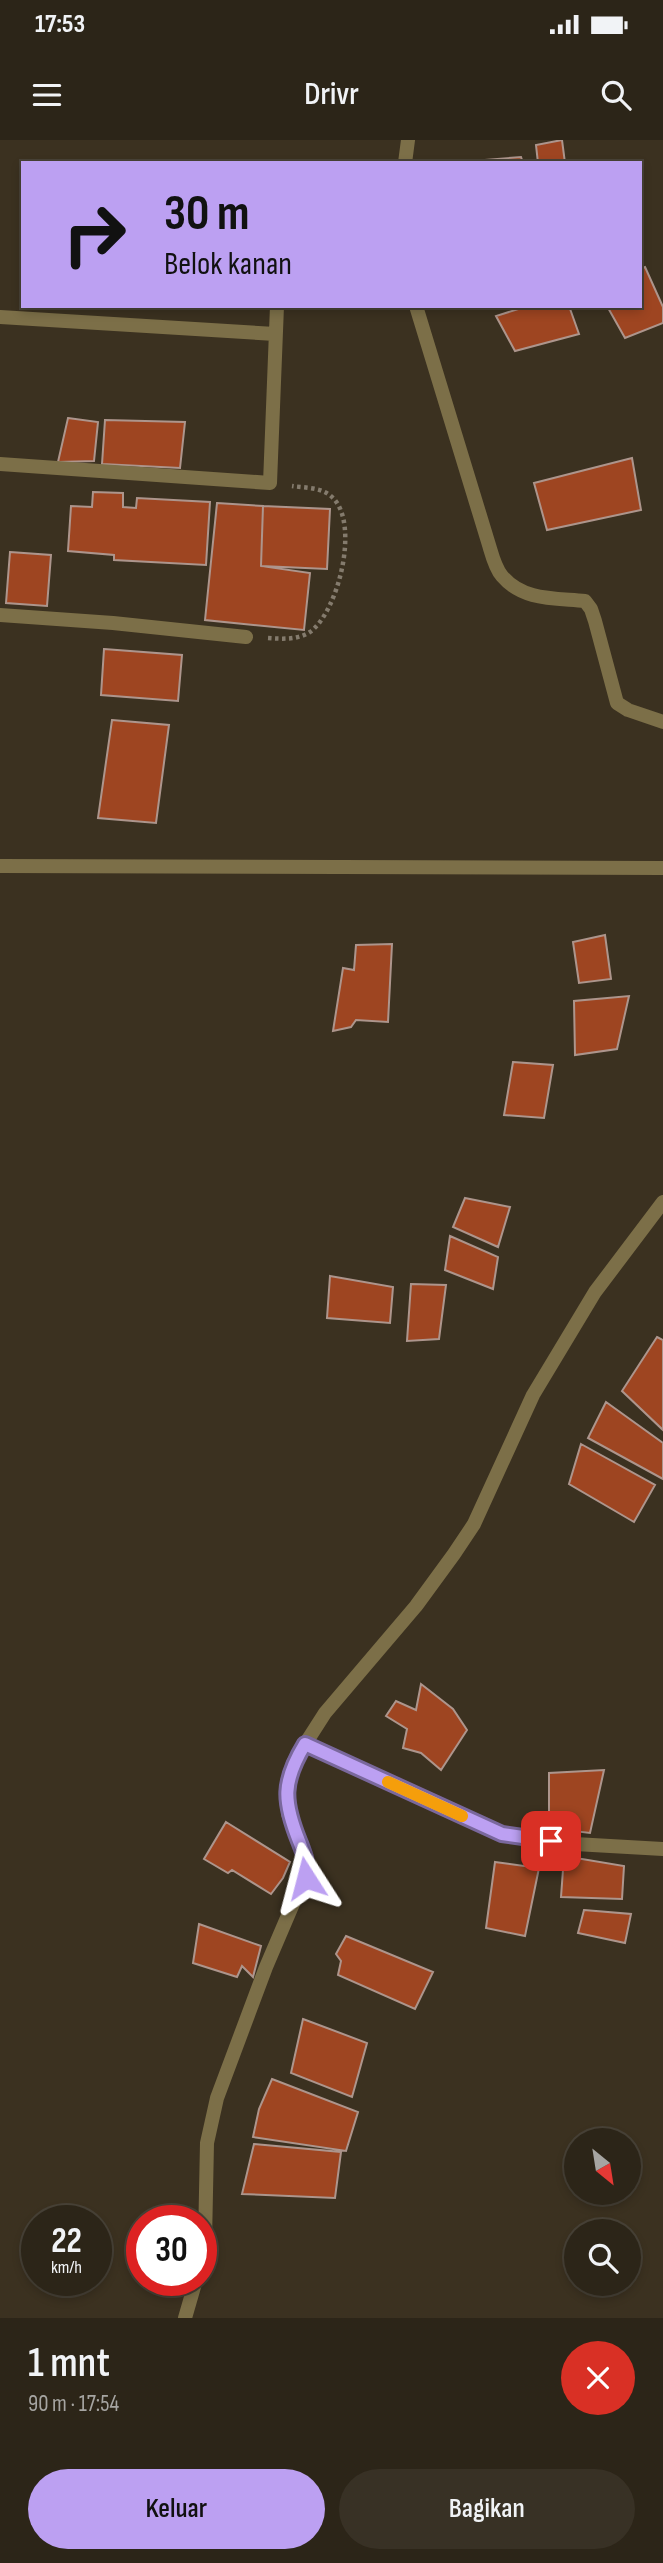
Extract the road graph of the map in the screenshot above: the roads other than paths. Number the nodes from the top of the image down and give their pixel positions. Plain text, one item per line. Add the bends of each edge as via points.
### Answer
1 (408, 140) edge
2 (405, 161) edge
3 (277, 308) edge
4 (417, 308) edge
5 (0, 317) edge
6 (275, 334) junction
7 (0, 464) edge
8 (0, 615) edge
9 (246, 637) road end
10 (663, 722) edge
11 (0, 866) edge
12 (663, 868) edge
13 (663, 1202) edge
14 (305, 1744) junction
15 (663, 1849) edge
16 (206, 2205) edge
17 (191, 2296) edge
18 (185, 2318) edge

1 - 2 street
3 - 6 street
4 - 10 street via 500,575 530,596 585,601 591,608 617,703
5 - 6 street
6 - 7 street via 270,483
8 - 9 street
11 - 12 street
13 - 14 street via 595,1292 533,1395 474,1524 416,1606 325,1713
14 - 15 street via 502,1834
14 - 16 street via 293,1763 286,1798 307,1871 217,2098 207,2143
17 - 18 street

